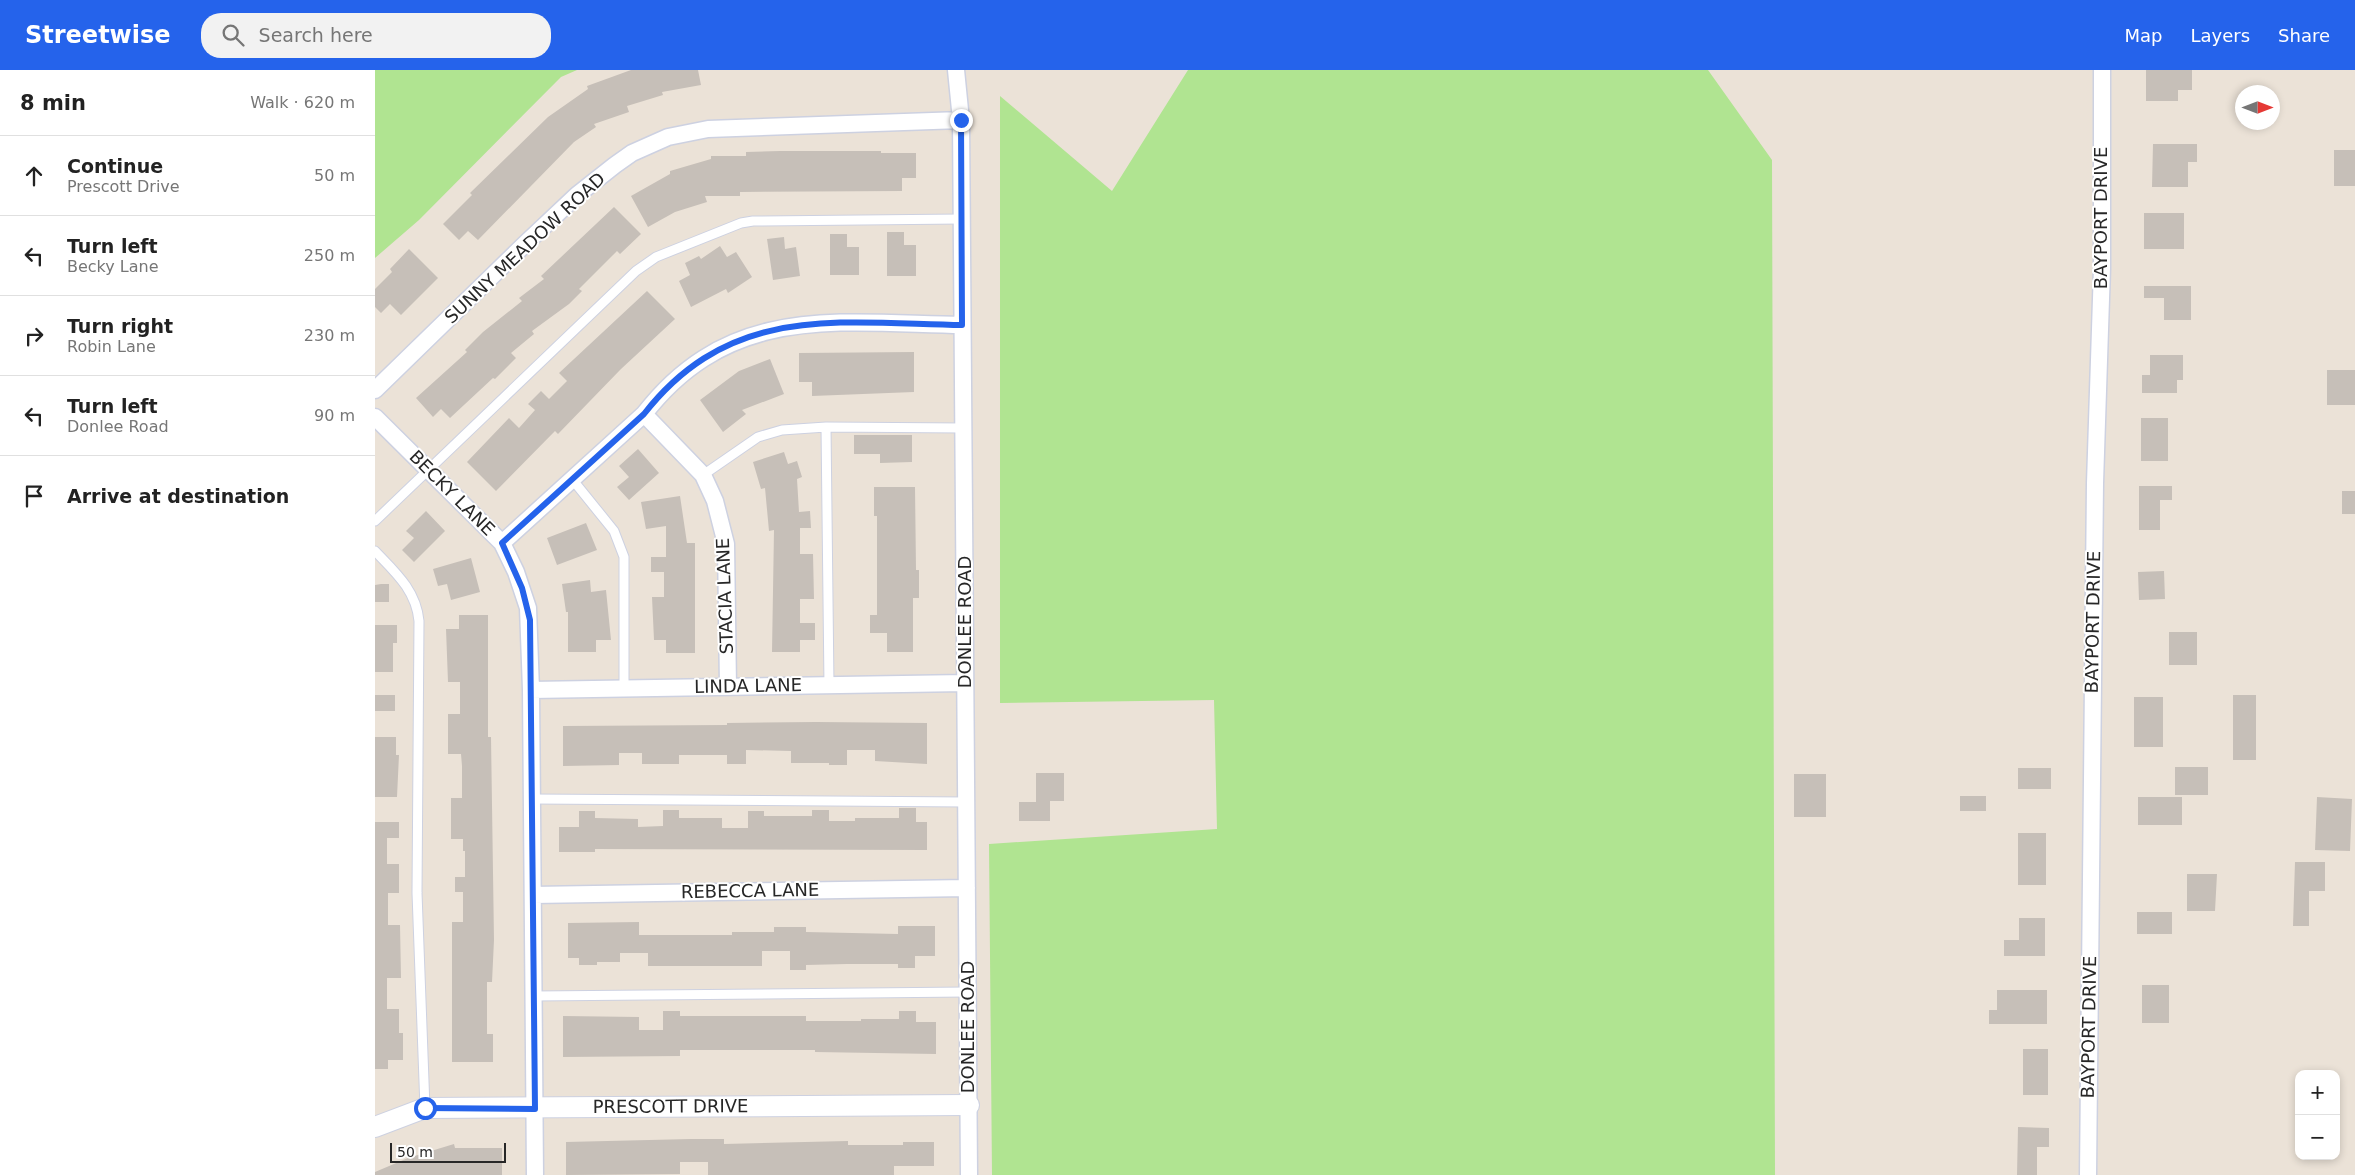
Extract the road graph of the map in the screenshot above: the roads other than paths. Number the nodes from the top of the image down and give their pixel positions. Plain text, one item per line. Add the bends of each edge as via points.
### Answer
1 (956, 70) edge
2 (2102, 70) edge
3 (961, 120) junction
4 (961, 219) junction
5 (962, 325) junction
6 (375, 390) edge
7 (644, 414) junction
8 (375, 416) edge
9 (826, 427) junction
10 (963, 428) junction
11 (428, 470) junction
12 (703, 475) junction
13 (572, 479) junction
14 (375, 521) edge
15 (502, 543) junction
16 (375, 551) edge
17 (965, 683) junction
18 (829, 685) junction
19 (728, 686) junction
20 (624, 688) junction
21 (531, 690) junction
22 (532, 799) junction
23 (966, 802) junction
24 (967, 888) junction
25 (533, 894) junction
26 (967, 992) junction
27 (534, 996) junction
28 (969, 1105) junction
29 (425, 1108) junction
30 (535, 1109) junction
31 (375, 1127) edge
32 (535, 1175) edge
33 (969, 1175) edge
34 (2088, 1175) edge

1 - 3 street, DONLEE ROAD
2 - 34 street, BAYPORT DRIVE via 2102,268 2095,483
3 - 4 street, DONLEE ROAD
3 - 6 street, SUNNY MEADOW ROAD via 708,130 668,137 632,153 577,195
4 - 5 street, DONLEE ROAD
4 - 11 lane via 753,221 656,257 637,271
5 - 7 street via 827,322 759,332 729,343 703,359 660,393
5 - 10 street, DONLEE ROAD
7 - 12 street, STACIA LANE
7 - 13 street
8 - 11 street, BECKY LANE
9 - 10 lane
9 - 12 lane via 783,430 764,435
9 - 18 lane
10 - 17 street, DONLEE ROAD
11 - 14 lane
11 - 15 street, BECKY LANE
12 - 19 street, STACIA LANE via 715,501 726,544
13 - 15 street
13 - 20 lane via 614,531 624,557
15 - 21 street, BECKY LANE via 528,608
16 - 29 lane via 402,579 415,599 419,621 417,893
17 - 18 street, LINDA LANE
17 - 23 street, DONLEE ROAD
18 - 19 street, LINDA LANE
19 - 20 street, LINDA LANE
20 - 21 street, LINDA LANE
21 - 22 street, BECKY LANE
22 - 23 lane
22 - 25 street, BECKY LANE
23 - 24 street, DONLEE ROAD
24 - 25 street, REBECCA LANE
24 - 26 street, DONLEE ROAD
25 - 27 street, BECKY LANE
26 - 27 lane
26 - 28 street, DONLEE ROAD
27 - 30 street, BECKY LANE
28 - 30 street, PRESCOTT DRIVE
28 - 33 street, DONLEE ROAD
29 - 30 street, PRESCOTT DRIVE
29 - 31 street, PRESCOTT DRIVE
30 - 32 street, BECKY LANE

